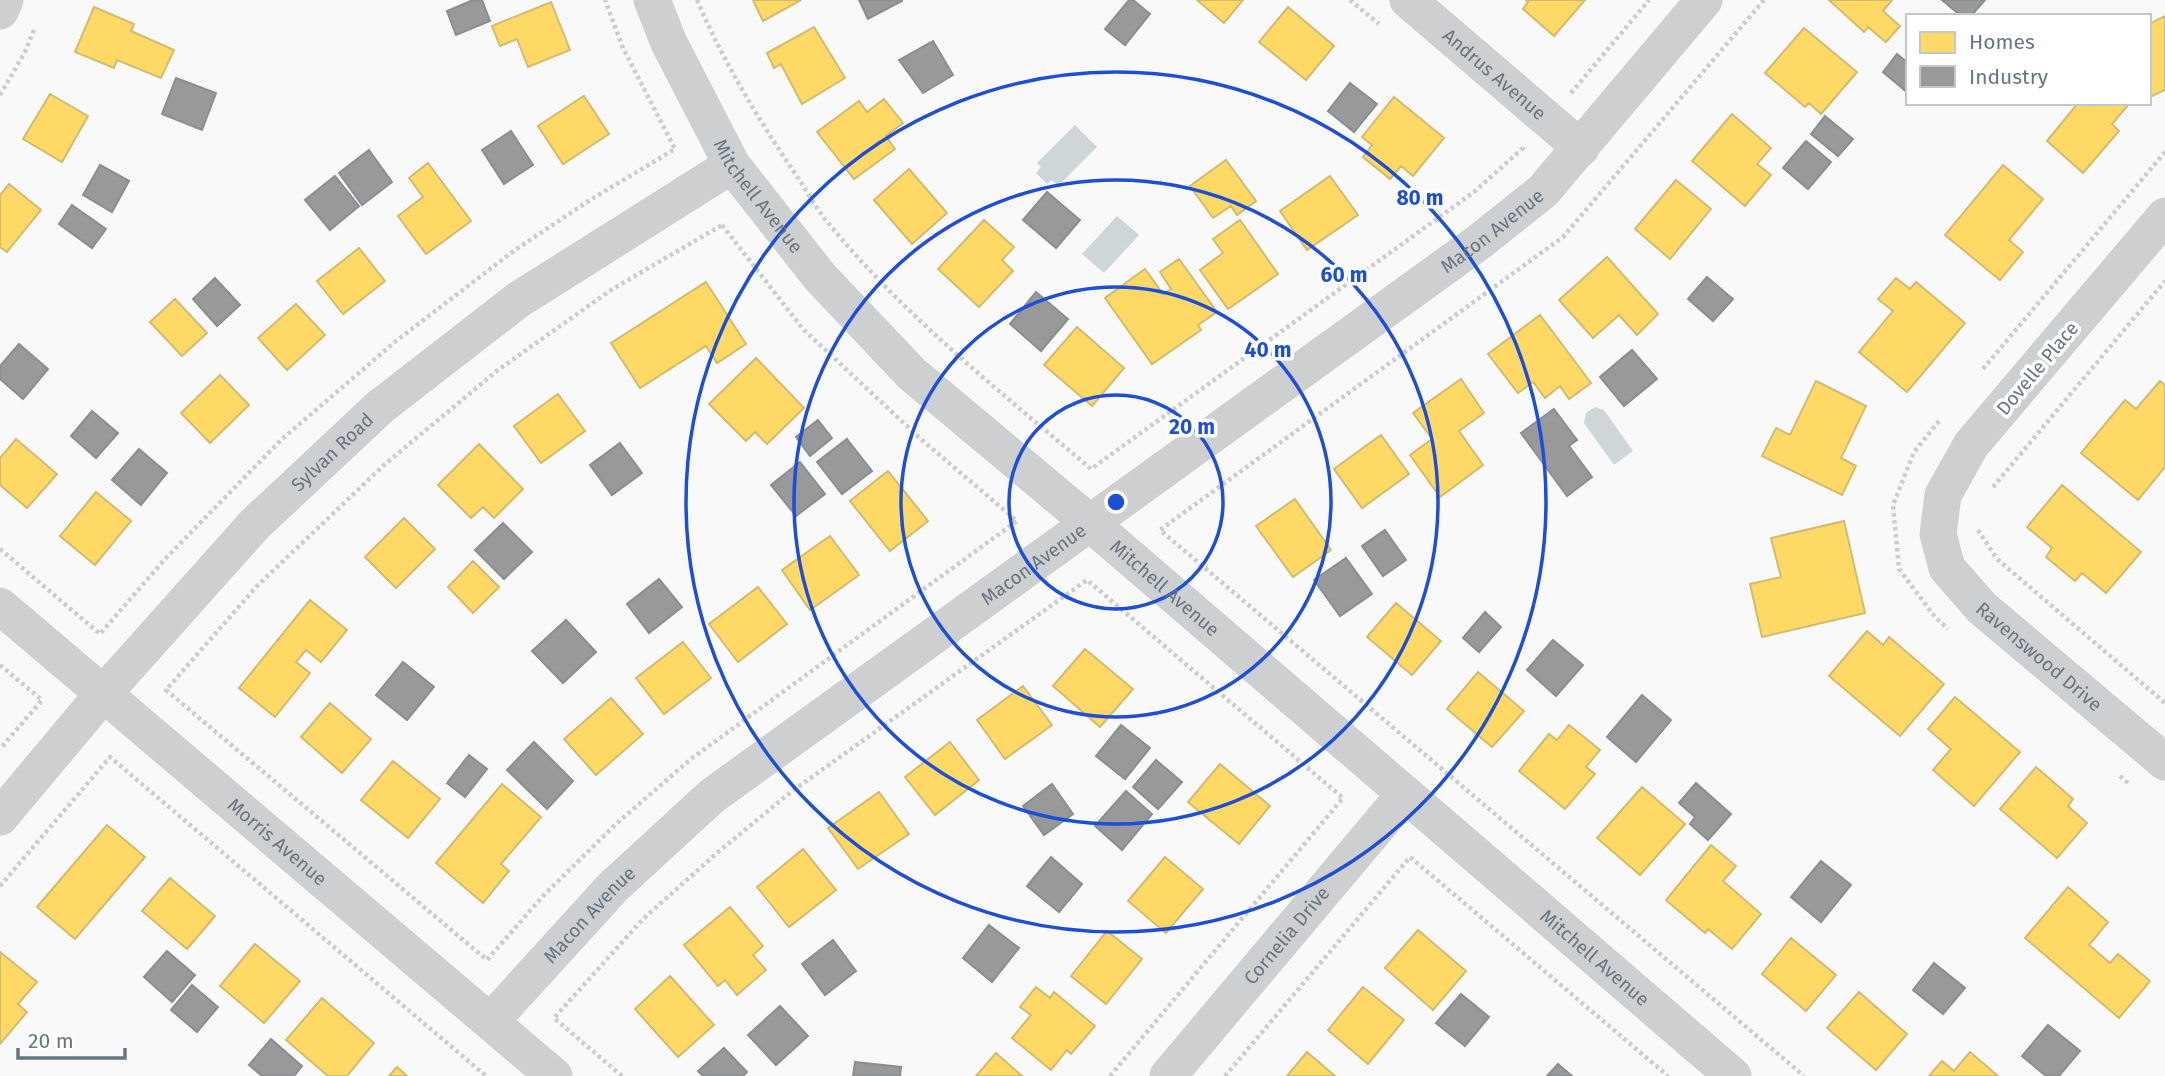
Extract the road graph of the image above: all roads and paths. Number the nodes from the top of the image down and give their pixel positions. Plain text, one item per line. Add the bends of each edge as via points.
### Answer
1 (5, 0) edge
2 (605, 0) edge
3 (652, 0) edge
4 (697, 0) edge
5 (1408, 0) edge
6 (1649, 0) edge
7 (1704, 0) edge
8 (1765, 0) edge
9 (0, 11) edge
10 (38, 21) dead end
11 (1561, 85) dead end
12 (0, 95) edge
13 (1523, 148) dead end
14 (1581, 148) junction
15 (675, 149) dead end
16 (2165, 152) edge
17 (732, 165) junction
18 (2165, 216) edge
19 (2165, 281) edge
20 (1977, 377) dead end
21 (1941, 420) dead end
22 (1990, 490) dead end
23 (1017, 521) joint
24 (1979, 522) dead end
25 (1090, 523) junction
26 (1938, 534) joint
27 (0, 606) edge
28 (1955, 635) dead end
29 (0, 665) edge
30 (104, 693) junction
31 (2165, 703) edge
32 (0, 749) edge
33 (2165, 762) edge
34 (2118, 774) dead end
35 (2128, 783) dead end
36 (1405, 794) junction
37 (0, 817) edge
38 (0, 886) edge
39 (491, 1021) junction
40 (486, 1076) edge
41 (554, 1076) edge
42 (622, 1076) edge
43 (1110, 1076) edge
44 (1168, 1076) edge
45 (1225, 1076) edge
46 (1668, 1076) edge
47 (1733, 1076) edge
48 (1804, 1076) edge

1 - 9 street
2 - 15 path via 623,48
3 - 17 street, Mitchell Avenue
4 - 13 path via 723,56 775,145 829,224 957,354 1091,469 1474,192
5 - 14 street, Andrus Avenue
6 - 11 path via 1570,93
7 - 14 street, Macon Avenue
8 - 48 path via 1563,237 1160,530
10 - 12 path
14 - 25 street, Macon Avenue via 1543,191 1479,242
16 - 20 path
17 - 25 street, Mitchell Avenue via 820,277 912,374
17 - 30 street, Sylvan Road via 518,300 380,407 254,526
18 - 26 street, Dovelle Place via 1971,445 1943,495
19 - 22 path
21 - 28 path via 1914,452 1894,505 1899,569 1935,617
23 - 23 path via 803,329 722,225 600,298 498,370 404,448 257,586 166,690 487,961 552,887 691,759
24 - 31 path via 1978,532 1997,559
25 - 36 street, Mitchell Avenue
25 - 39 street, Macon Avenue via 712,796 613,887
26 - 33 street, Ravenswood Drive via 1947,568 1982,607
27 - 30 street, Morris Avenue
29 - 32 path via 41,700
30 - 37 street, Sylvan Road
30 - 39 street, Morris Avenue
34 - 35 path
36 - 44 street, Cornelia Drive
36 - 47 street, Mitchell Avenue
38 - 40 path via 110,757
39 - 41 street, Morris Avenue
42 - 43 path via 554,1018 643,919 791,792 1087,580 1343,799
45 - 46 path via 1410,857

